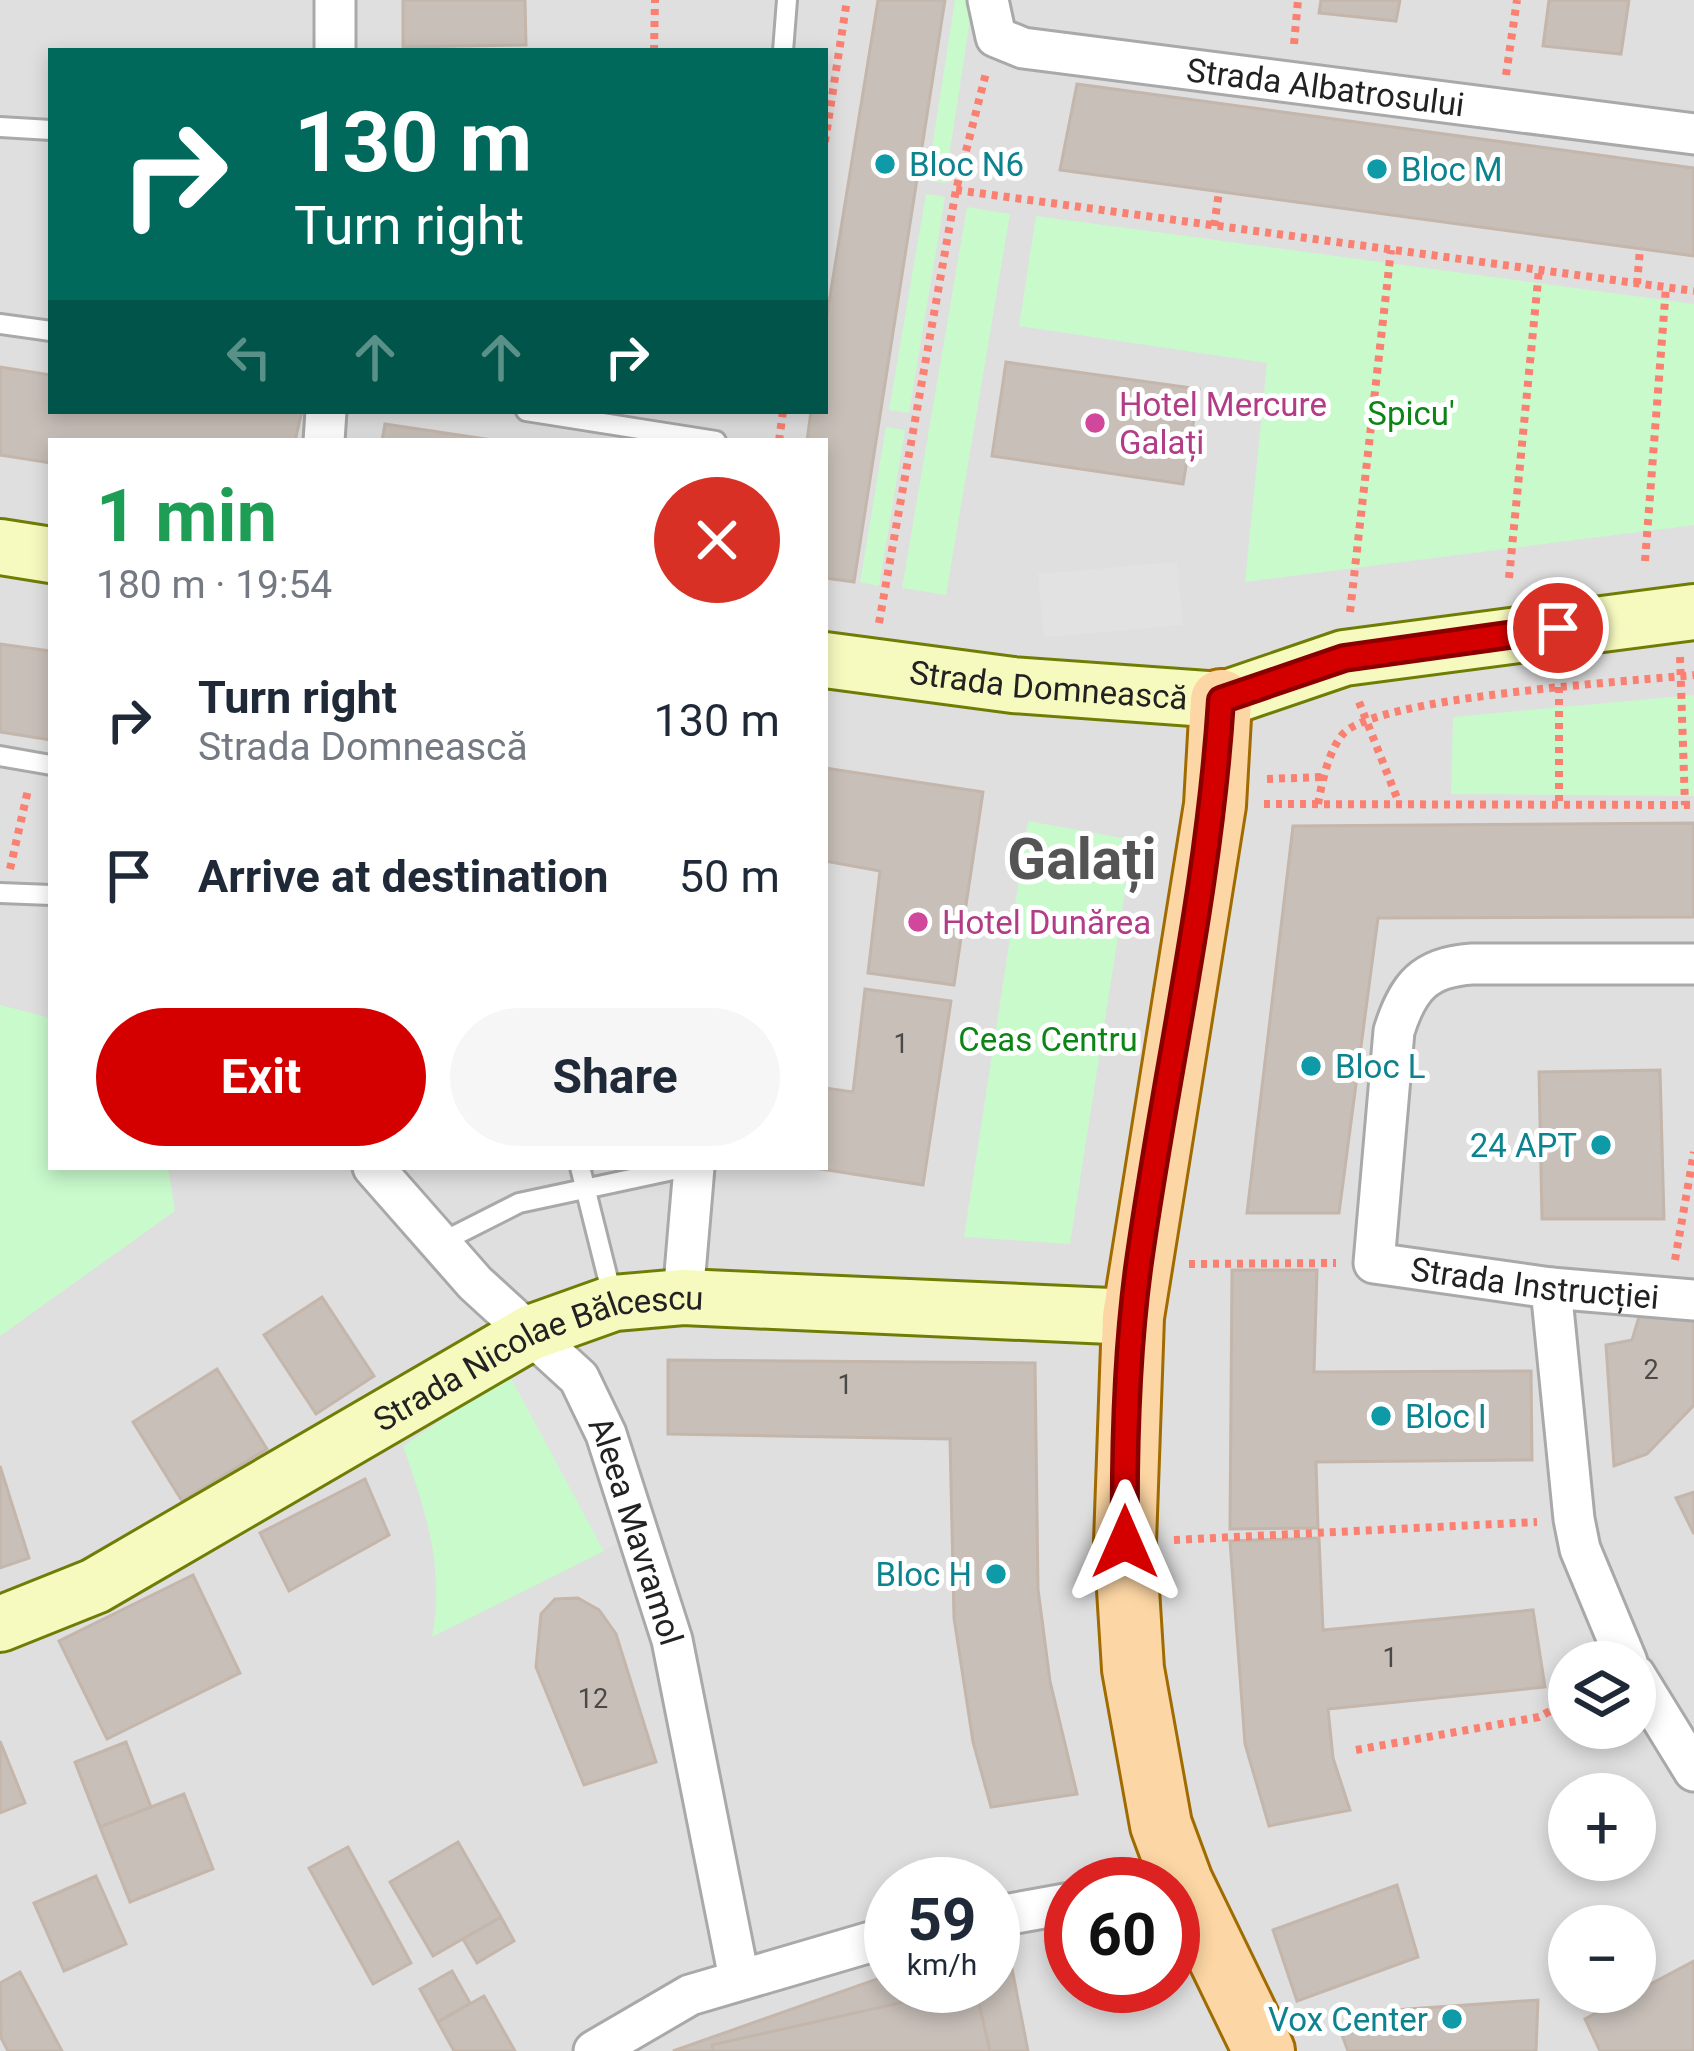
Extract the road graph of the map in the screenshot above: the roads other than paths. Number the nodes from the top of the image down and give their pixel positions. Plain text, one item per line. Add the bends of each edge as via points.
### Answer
1 (335, 0) edge
2 (787, 0) edge
3 (992, 18) edge
4 (335, 48) edge
5 (783, 48) edge
6 (0, 128) edge
7 (48, 130) edge
8 (1694, 134) edge
9 (0, 325) edge
10 (48, 331) edge
11 (545, 414) edge
12 (697, 438) edge
13 (0, 548) edge
14 (48, 555) edge
15 (1687, 612) edge
16 (828, 660) edge
17 (1221, 700) junction
18 (0, 756) edge
19 (43, 763) edge
20 (2, 893) edge
21 (48, 895) edge
22 (1694, 964) edge
23 (376, 1170) edge
24 (581, 1170) edge
25 (677, 1170) edge
26 (691, 1170) edge
27 (585, 1189) junction
28 (438, 1244) junction
29 (1551, 1288) junction
30 (1136, 1291) junction
31 (682, 1297) junction
32 (1682, 1299) edge
33 (614, 1303) junction
34 (530, 1333) junction
35 (0, 1624) edge
36 (1619, 1641) edge
37 (1656, 1709) edge
38 (1694, 1771) edge
39 (1171, 1857) edge
40 (1200, 1927) edge
41 (864, 1943) edge
42 (739, 1978) junction
43 (594, 2051) edge
44 (1264, 2051) edge

1 - 4 street
2 - 5 lane
3 - 8 street, Strada Albatrosului via 1043,51
6 - 7 lane
9 - 10 lane
11 - 12 lane
13 - 14 main road
15 - 17 main road, Strada Domnească via 1344,658
16 - 17 main road, Strada Domnească
17 - 30 main road via 1241,792
18 - 19 lane
20 - 21 lane
22 - 29 street, Strada Instrucției via 1446,966 1405,997 1394,1031 1374,1263
23 - 28 street, Aleea Mavramol
24 - 27 lane
25 - 27 lane
26 - 31 street
27 - 28 lane via 519,1203
27 - 33 lane
28 - 34 street, Aleea Mavramol
29 - 32 street, Strada Instrucției
29 - 36 street via 1574,1519
30 - 31 main road, Strada Nicolae Bălcescu
30 - 39 main road via 1125,1542 1144,1750
31 - 33 main road, Strada Nicolae Bălcescu
33 - 34 main road, Strada Nicolae Bălcescu
34 - 35 main road, Strada Nicolae Bălcescu via 95,1586
34 - 42 street, Aleea Mavramol via 580,1378 614,1457 672,1640
37 - 38 street
40 - 44 main road
41 - 42 street
42 - 43 street via 690,1995

